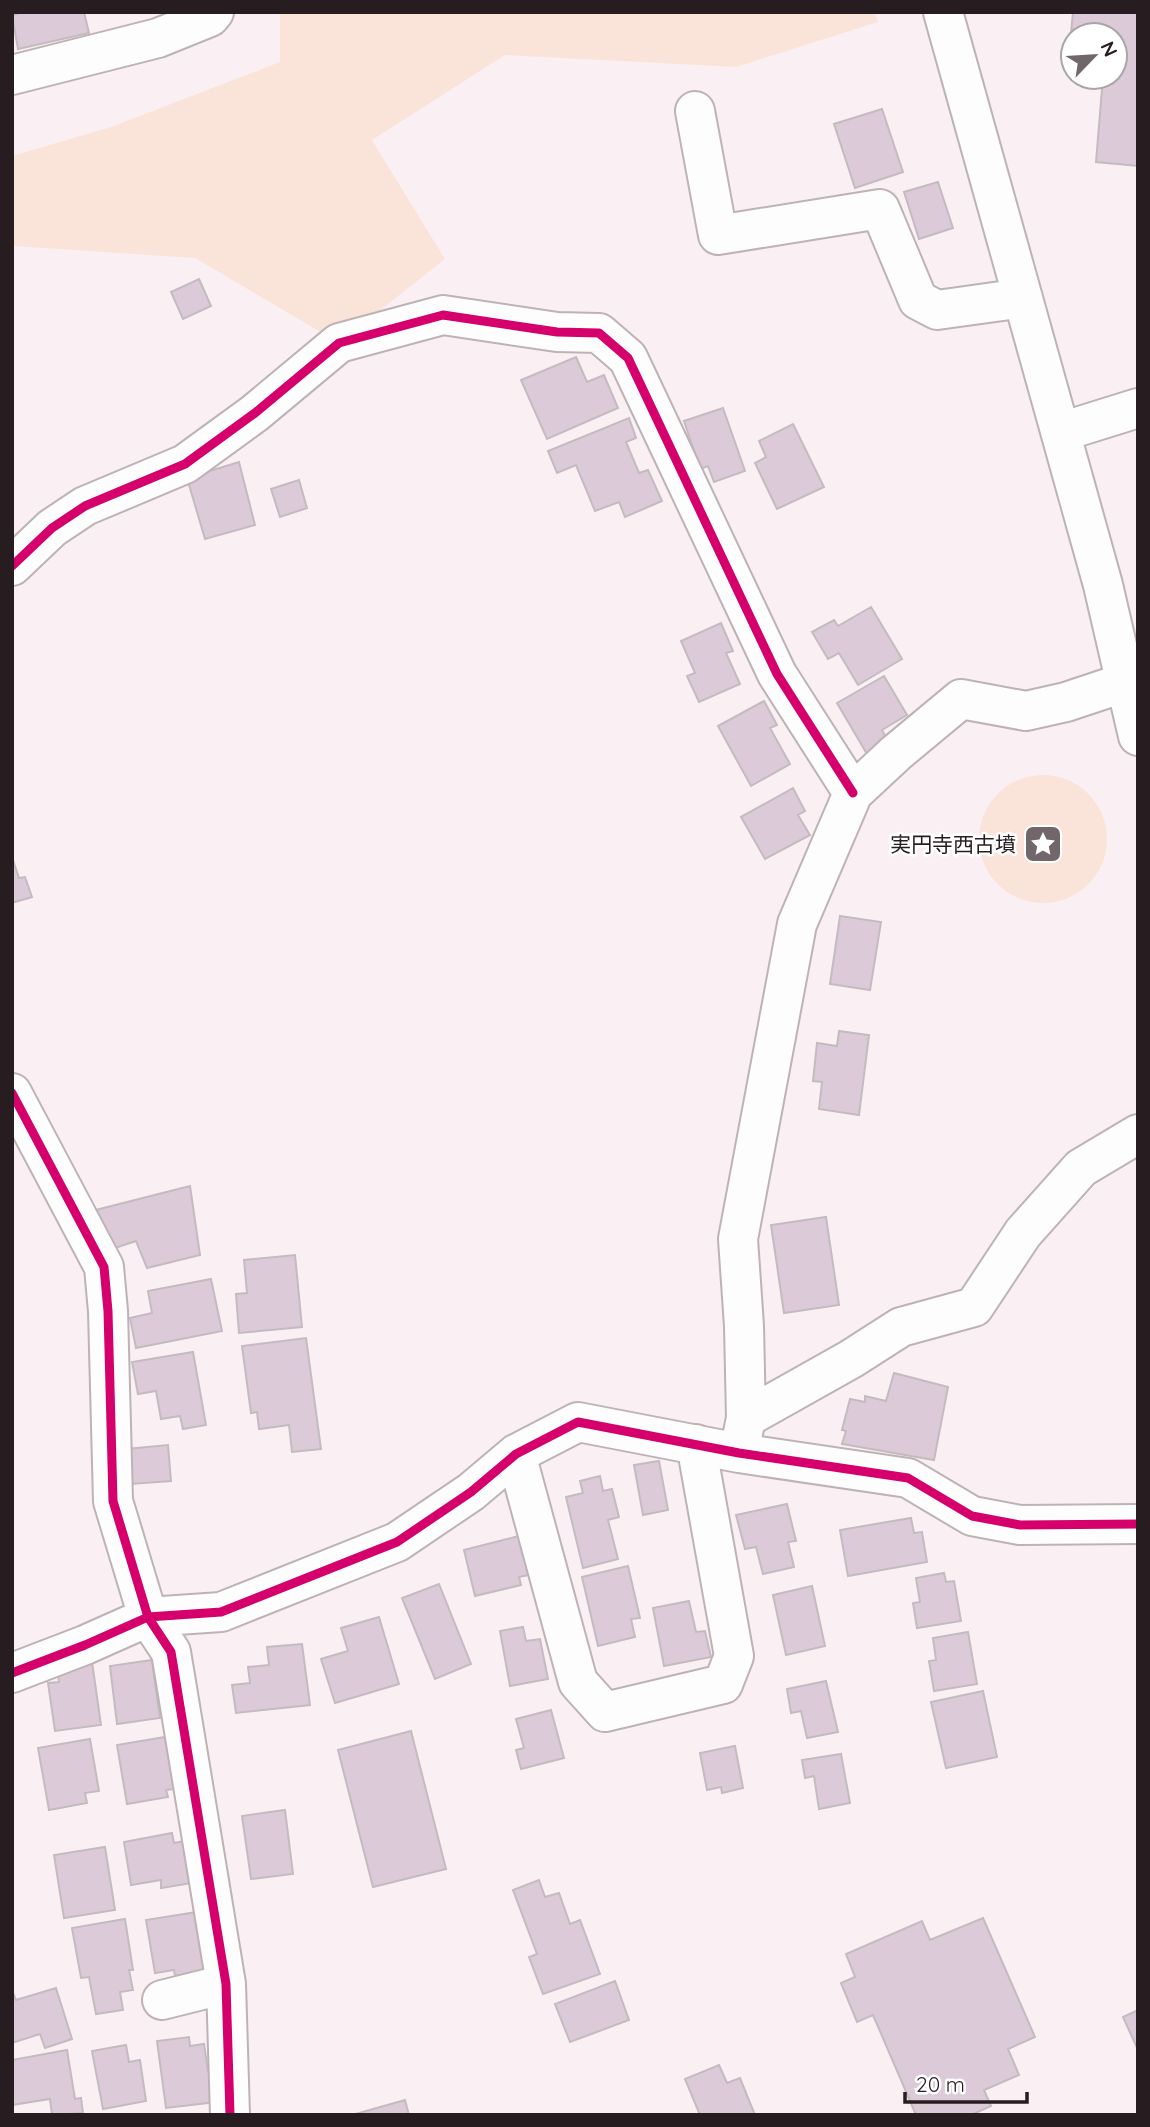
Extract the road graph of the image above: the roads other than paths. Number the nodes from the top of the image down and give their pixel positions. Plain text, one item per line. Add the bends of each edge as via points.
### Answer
1 (214, 12) edge
2 (943, 12) edge
3 (12, 75) edge
4 (695, 111) dead end
5 (1023, 298) junction
6 (1138, 408) edge
7 (1061, 432) junction
8 (12, 566) edge
9 (1126, 682) junction
10 (1138, 736) edge
11 (853, 793) junction
12 (12, 1093) edge
13 (1138, 1134) edge
14 (742, 1435) junction
15 (696, 1444) junction
16 (516, 1454) junction
17 (1138, 1524) edge
18 (148, 1617) junction
19 (12, 1673) edge
20 (226, 1984) junction
21 (162, 2000) dead end
22 (218, 2113) edge

1 - 3 street via 158,38
2 - 5 street
4 - 5 street via 718,235 880,209 918,300 937,310
5 - 7 street
6 - 7 street
7 - 9 street
8 - 11 street via 52,528 85,506 184,464 339,343 443,315 557,332 599,333 628,358 777,674
9 - 10 street
9 - 11 street via 1026,711 961,699
11 - 14 street via 797,924 738,1239 744,1326
12 - 18 street via 104,1267 113,1501
13 - 14 street via 1081,1168 1023,1233 974,1307 901,1327
14 - 15 street
14 - 17 street via 908,1478 972,1517 1020,1525
15 - 16 street via 578,1422
15 - 16 street via 734,1656 723,1684 605,1712 578,1682
16 - 18 street via 471,1492 397,1542 220,1612
18 - 19 street
18 - 20 street via 171,1652
20 - 21 street
20 - 22 street

